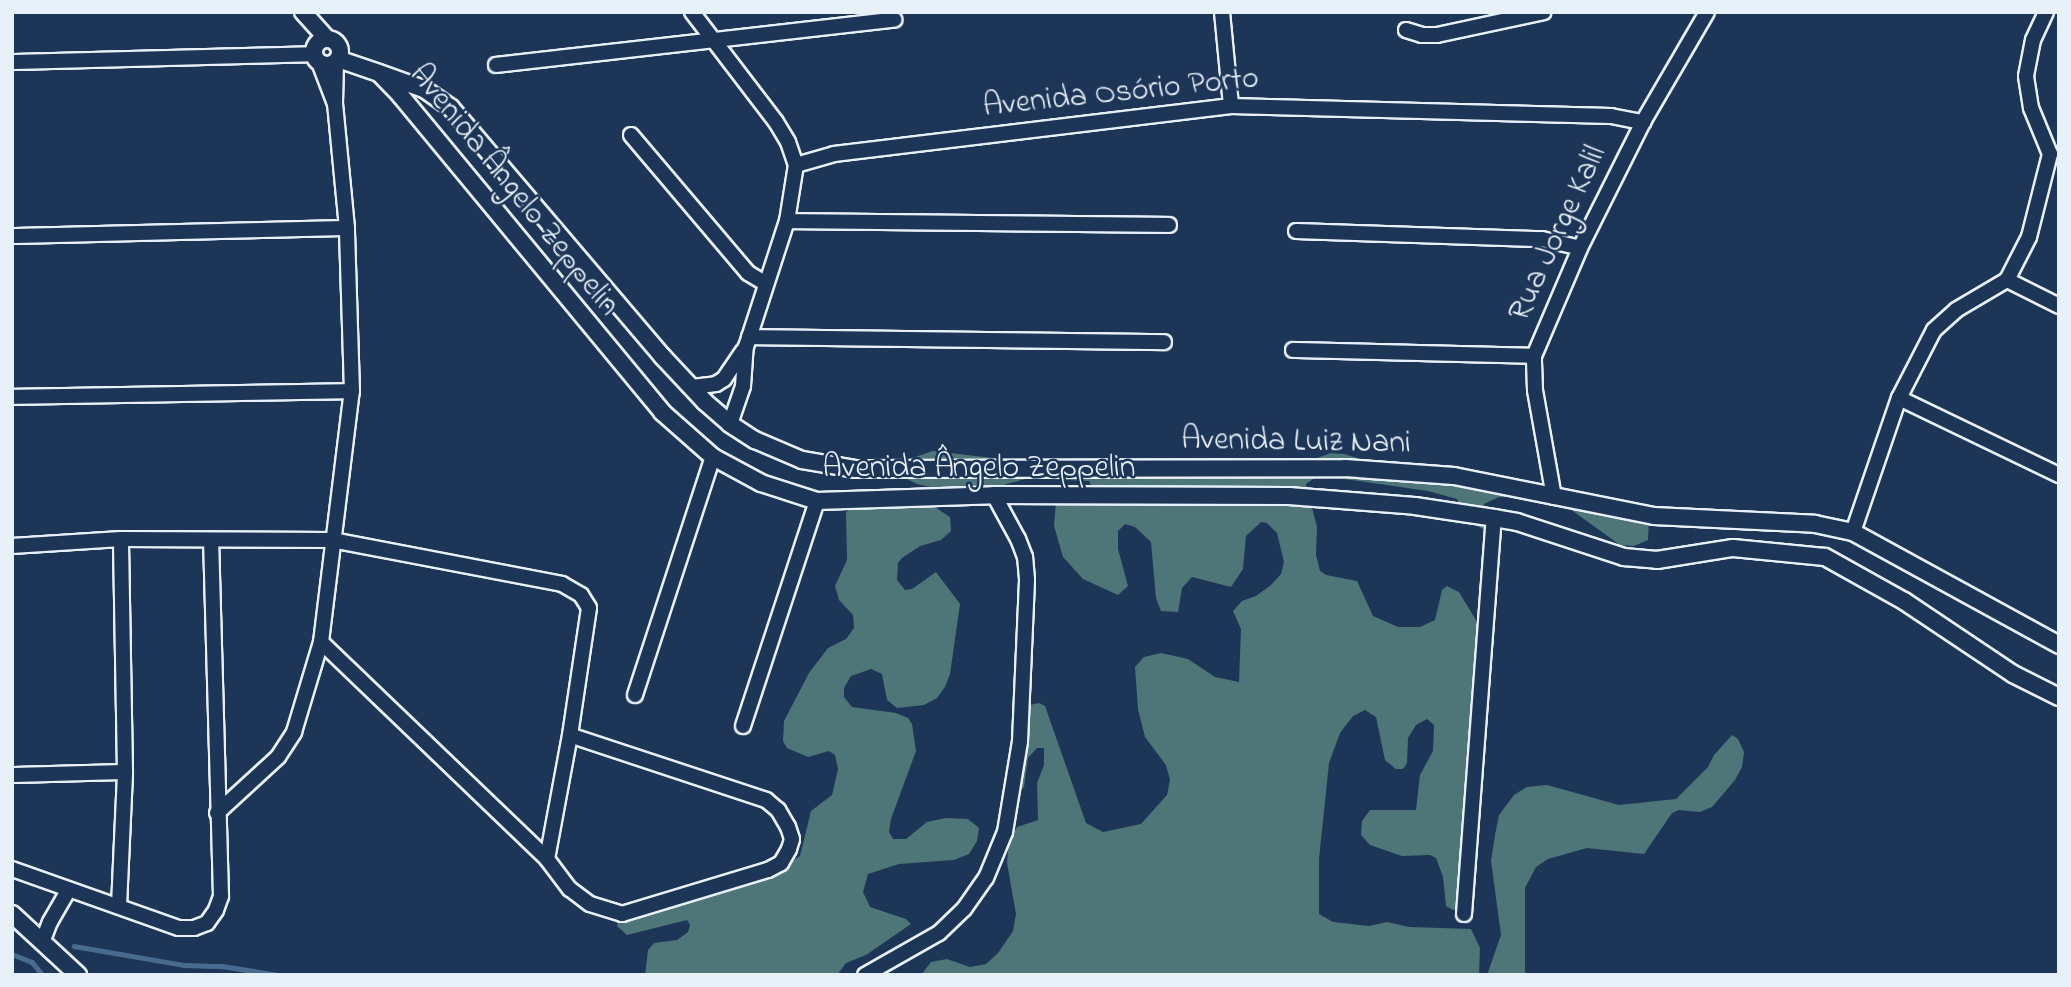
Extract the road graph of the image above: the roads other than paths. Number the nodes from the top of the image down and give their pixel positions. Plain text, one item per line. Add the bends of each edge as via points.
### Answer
1 (692, 12) edge
2 (1222, 12) edge
3 (1544, 12) edge
4 (1707, 12) edge
5 (2046, 12) edge
6 (306, 16) edge
7 (894, 20) dead end
8 (1406, 30) dead end
9 (713, 41) junction
10 (319, 51) junction
11 (338, 57) junction
12 (12, 62) edge
13 (496, 65) dead end
14 (379, 73) junction
15 (335, 104) junction
16 (1231, 106) junction
17 (1643, 122) junction
18 (631, 135) dead end
19 (2054, 154) edge
20 (796, 165) junction
21 (787, 221) junction
22 (1169, 225) dead end
23 (347, 228) junction
24 (1296, 231) dead end
25 (12, 236) edge
26 (1580, 248) junction
27 (2007, 280) junction
28 (766, 284) junction
29 (2059, 306) edge
30 (747, 342) junction
31 (1164, 342) dead end
32 (1293, 350) dead end
33 (1534, 356) junction
34 (692, 387) junction
35 (352, 391) junction
36 (12, 397) edge
37 (1899, 398) junction
38 (730, 424) junction
39 (713, 457) junction
40 (2059, 475) edge
41 (995, 495) junction
42 (1554, 497) junction
43 (817, 501) junction
44 (1494, 518) junction
45 (1739, 518) junction
46 (1853, 532) junction
47 (121, 539) junction
48 (211, 540) junction
49 (332, 540) junction
50 (12, 545) edge
51 (1733, 548) junction
52 (321, 642) junction
53 (2059, 645) edge
54 (635, 695) dead end
55 (2059, 697) edge
56 (743, 726) dead end
57 (570, 736) junction
58 (125, 772) junction
59 (12, 775) edge
60 (217, 813) junction
61 (547, 859) junction
62 (12, 869) edge
63 (68, 891) junction
64 (119, 906) junction
65 (12, 914) edge
66 (1464, 914) dead end
67 (43, 940) junction
68 (78, 975) edge
69 (865, 975) edge

1 - 9 street
2 - 16 street
3 - 8 street via 1437,35
4 - 17 street, Rua Jorge Kalil
5 - 19 street via 2033,40 2026,76 2031,108
6 - 10 street
7 - 9 street
9 - 13 street
9 - 20 street via 776,122
10 - 11 street via 331,64
10 - 11 street via 333,40
10 - 12 street
10 - 15 street
11 - 14 street, Avenida Ângelo Zeppelin
11 - 15 street
14 - 34 street, Avenida Luiz Nani via 424,89 451,108
14 - 39 street, Avenida Ângelo Zeppelin via 662,412
15 - 23 street
16 - 17 street, Avenida Osório Porto via 1611,116
16 - 20 street, Avenida Osório Porto via 834,154
17 - 26 street, Rua Jorge Kalil
18 - 28 street via 748,273
19 - 27 street via 2029,237
20 - 21 street
21 - 22 street
21 - 28 street
23 - 25 street
23 - 35 street
24 - 26 street via 1542,239
26 - 33 street, Rua Jorge Kalil
27 - 29 street
27 - 37 street via 1942,320
28 - 30 street
30 - 31 street
30 - 34 street via 724,379
30 - 38 street via 741,396
32 - 33 street
33 - 42 street, Rua Jorge Kalil via 1535,390
34 - 38 street, Avenida Luiz Nani
35 - 36 street
35 - 49 street
37 - 40 street
37 - 46 street
38 - 42 street, Avenida Luiz Nani via 802,460 856,469 1345,468 1454,476
39 - 43 street, Avenida Ângelo Zeppelin via 761,483
39 - 54 street
41 - 43 street, Avenida Ângelo Zeppelin
41 - 44 street, Avenida Ângelo Zeppelin via 1289,496 1415,506
41 - 69 street via 1018,539 1027,579 1020,741 1005,832 986,878 964,909 939,933
42 - 45 street, Avenida Luiz Nani via 1654,516
43 - 56 street
44 - 51 street, Avenida Ângelo Zeppelin via 1624,557 1657,560
44 - 66 street
45 - 46 street
45 - 51 street
46 - 53 street
47 - 48 street
47 - 50 street
47 - 58 street
48 - 49 street
48 - 60 street
49 - 52 street
49 - 57 street via 562,584 581,595 589,608
51 - 55 street, Avenida Ângelo Zeppelin via 1825,557 1904,601 2013,674
52 - 60 street via 294,732 278,757
52 - 61 street
57 - 61 street
57 - 61 street via 751,793 778,810 792,839 781,863 768,870 622,914 590,904 570,889
58 - 59 street
58 - 64 street
60 - 64 street via 221,896 207,923 179,929
62 - 63 street
63 - 64 street
63 - 67 street
65 - 67 street
67 - 68 street

